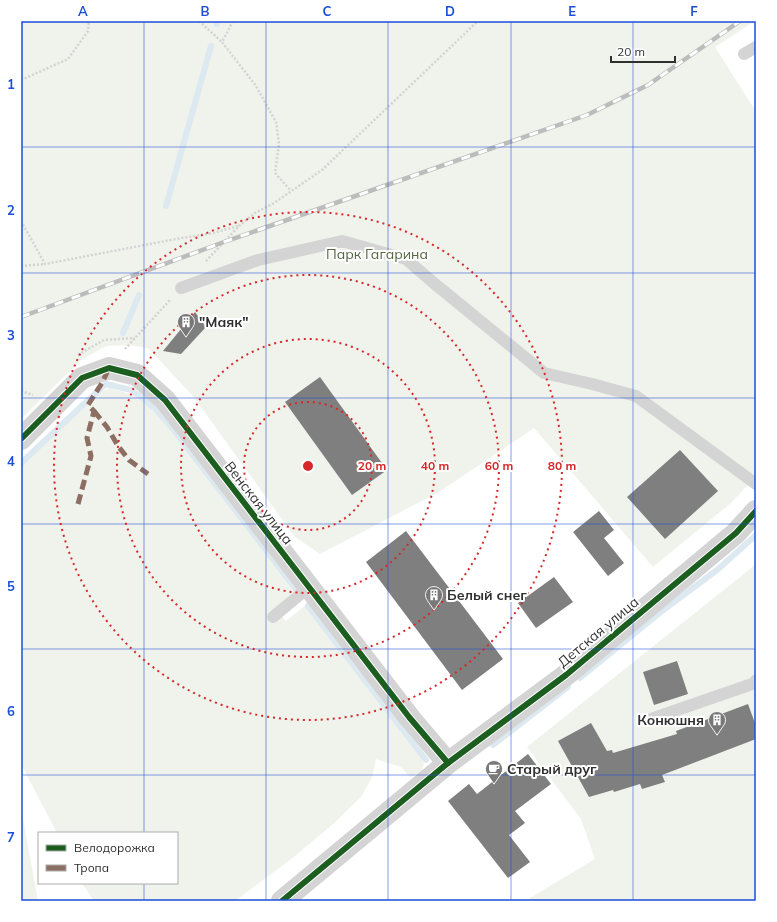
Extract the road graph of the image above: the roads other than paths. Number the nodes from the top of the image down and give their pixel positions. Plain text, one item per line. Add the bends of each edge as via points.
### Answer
1 (756, 47) edge
2 (744, 54) dead end
3 (181, 288) road end
4 (21, 439) edge
5 (756, 484) edge
6 (756, 511) edge
7 (309, 587) junction
8 (273, 617) dead end
9 (756, 683) edge
10 (651, 719) dead end
11 (448, 763) junction
12 (282, 901) edge

1 - 2 lane
3 - 5 lane via 258,260 342,241 406,259 544,373 636,396
4 - 7 street, Венская улица via 82,378 109,368 137,375 165,400
6 - 11 street, Детская улица via 736,533 566,675
7 - 8 lane
7 - 11 street, Венская улица via 409,717
9 - 10 lane
11 - 12 street, Детская улица

